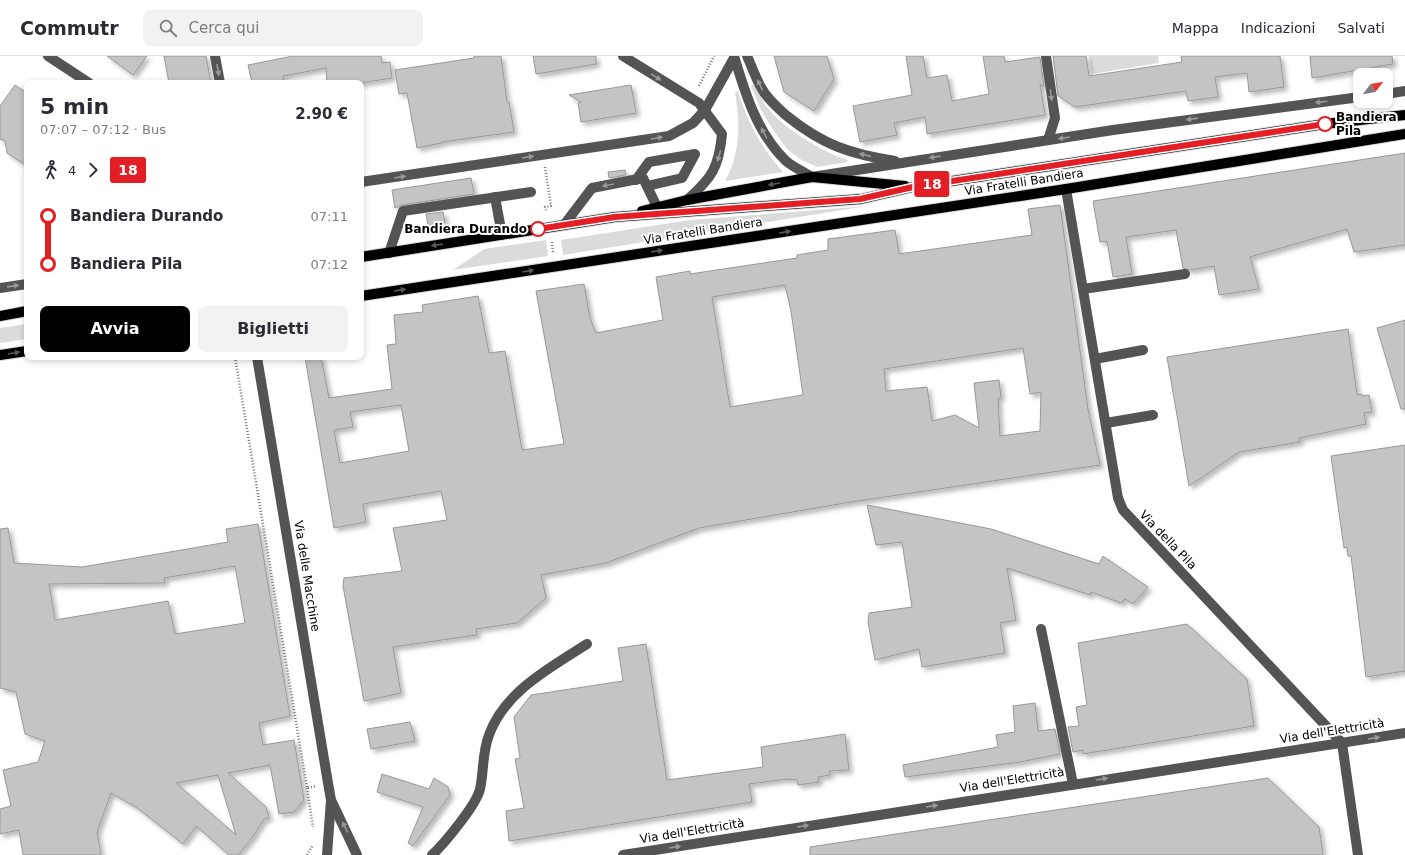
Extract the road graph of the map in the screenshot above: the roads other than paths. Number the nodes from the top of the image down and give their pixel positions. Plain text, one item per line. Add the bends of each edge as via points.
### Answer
1 (48, 56) edge
2 (215, 56) edge
3 (623, 56) edge
4 (747, 56) edge
5 (1046, 56) edge
6 (734, 57) edge
7 (84, 80) edge
8 (219, 80) edge
9 (1405, 91) edge
10 (1393, 93) edge
11 (1353, 98) edge
12 (705, 110) junction
13 (1405, 114) edge
14 (1405, 134) edge
15 (1048, 140) junction
16 (903, 162) junction
17 (812, 178) junction
18 (636, 180) junction
19 (364, 182) edge
20 (647, 186) junction
21 (913, 187) junction
22 (1066, 189) junction
23 (531, 192) dead end
24 (495, 197) junction
25 (687, 200) junction
26 (657, 207) junction
27 (615, 217) junction
28 (564, 225) junction
29 (502, 235) junction
30 (389, 252) junction
31 (364, 256) edge
32 (1185, 274) dead end
33 (24, 284) edge
34 (0, 288) edge
35 (1083, 289) junction
36 (364, 296) edge
37 (24, 312) edge
38 (0, 316) edge
39 (1143, 350) dead end
40 (24, 351) edge
41 (0, 355) edge
42 (258, 360) edge
43 (1095, 360) junction
44 (1153, 415) dead end
45 (1106, 423) junction
46 (1041, 629) dead end
47 (587, 644) dead end
48 (1405, 733) edge
49 (1342, 743) junction
50 (1073, 784) junction
51 (332, 800) junction
52 (327, 855) edge
53 (357, 855) edge
54 (432, 855) edge
55 (623, 855) edge
56 (1358, 855) edge

1 - 7 street
2 -> 8 street
3 -> 12 street via 699,103
16 -> 4 street via 846,151 820,140 775,106 763,90
5 -> 15 street via 1055,118
6 - 12 street
17 -> 6 street via 787,161 766,138 753,112
9 - 10 street
11 -> 15 street, Via Fratelli Bandiera
19 -> 12 street via 669,136 692,123
12 -> 25 street via 722,134 720,158 705,184
13 - 21 main road, Via Fratelli Bandiera
14 - 22 main road, Via Fratelli Bandiera
15 -> 16 street, Via Fratelli Bandiera
16 - 17 street, Via Fratelli Bandiera
17 - 21 main road, Via Fratelli Bandiera
17 -> 25 main road, Via Fratelli Bandiera
18 - 20 street via 643,178
18 - 20 street via 649,162 695,154 682,178
18 -> 28 street via 592,188
20 - 26 street
21 - 27 main road, Via Fratelli Bandiera via 860,199
22 - 35 street, Via della Pila
36 -> 22 main road, Via Fratelli Bandiera
23 - 24 street
24 - 29 street
24 - 30 street via 403,211
25 - 26 main road, Via Fratelli Bandiera
26 - 27 main road, Via Fratelli Bandiera
27 - 28 main road, Via Fratelli Bandiera
28 - 29 main road, Via Fratelli Bandiera
29 -> 30 main road, Via Fratelli Bandiera
30 - 31 main road, Via Fratelli Bandiera
32 - 35 street
34 -> 33 street
35 - 43 street, Via della Pila
37 - 38 main road
39 - 43 street
41 -> 40 main road
42 - 51 street, Via delle Macchine
43 - 45 street, Via della Pila
44 - 45 street
45 - 49 street, Via della Pila via 1118,498 1123,510
46 - 50 street
47 - 54 street via 529,683 502,712 489,735 479,794 451,834
49 -> 48 street, Via dell'Elettricità
50 -> 49 street, Via dell'Elettricità
49 - 56 street
55 -> 50 street, Via dell'Elettricità
51 - 52 street, Via delle Macchine
53 -> 51 street, Via delle Macchine

